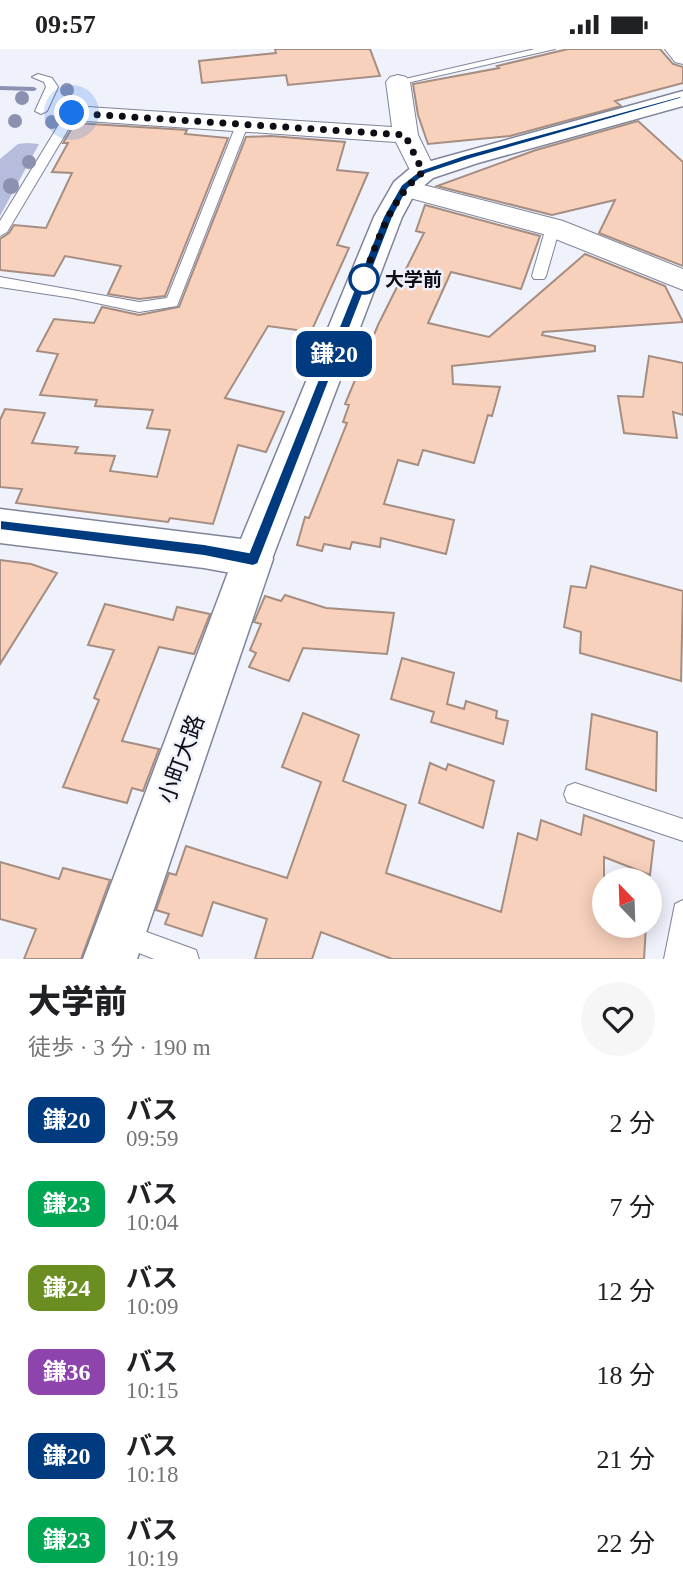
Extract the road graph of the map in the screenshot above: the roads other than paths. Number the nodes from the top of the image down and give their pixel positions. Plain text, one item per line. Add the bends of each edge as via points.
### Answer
1 (550, 49) edge
2 (676, 49) edge
3 (683, 57) edge
4 (38, 78) dead end
5 (398, 82) joint
6 (683, 98) edge
7 (41, 111) dead end
8 (72, 113) joint
9 (242, 125) junction
10 (405, 135) junction
11 (414, 180) junction
12 (553, 227) junction
13 (0, 232) edge
14 (539, 276) dead end
15 (683, 280) edge
16 (0, 282) edge
17 (0, 526) edge
18 (253, 559) junction
19 (575, 794) dead end
20 (683, 829) edge
21 (683, 912) edge
22 (114, 946) edge
23 (187, 959) edge
24 (677, 959) edge

1 - 5 lane
2 - 3 street
4 - 7 lane via 48,80 52,87
5 - 10 street
6 - 11 main road via 480,153
8 - 9 street
8 - 13 lane
9 - 10 street
9 - 16 lane via 172,302 139,307
10 - 11 street
11 - 12 street
11 - 18 main road, 小町大路 via 388,217
12 - 14 lane
12 - 15 street
17 - 18 main road
18 - 22 main road, 小町大路
19 - 20 lane
21 - 24 lane
22 - 23 lane

